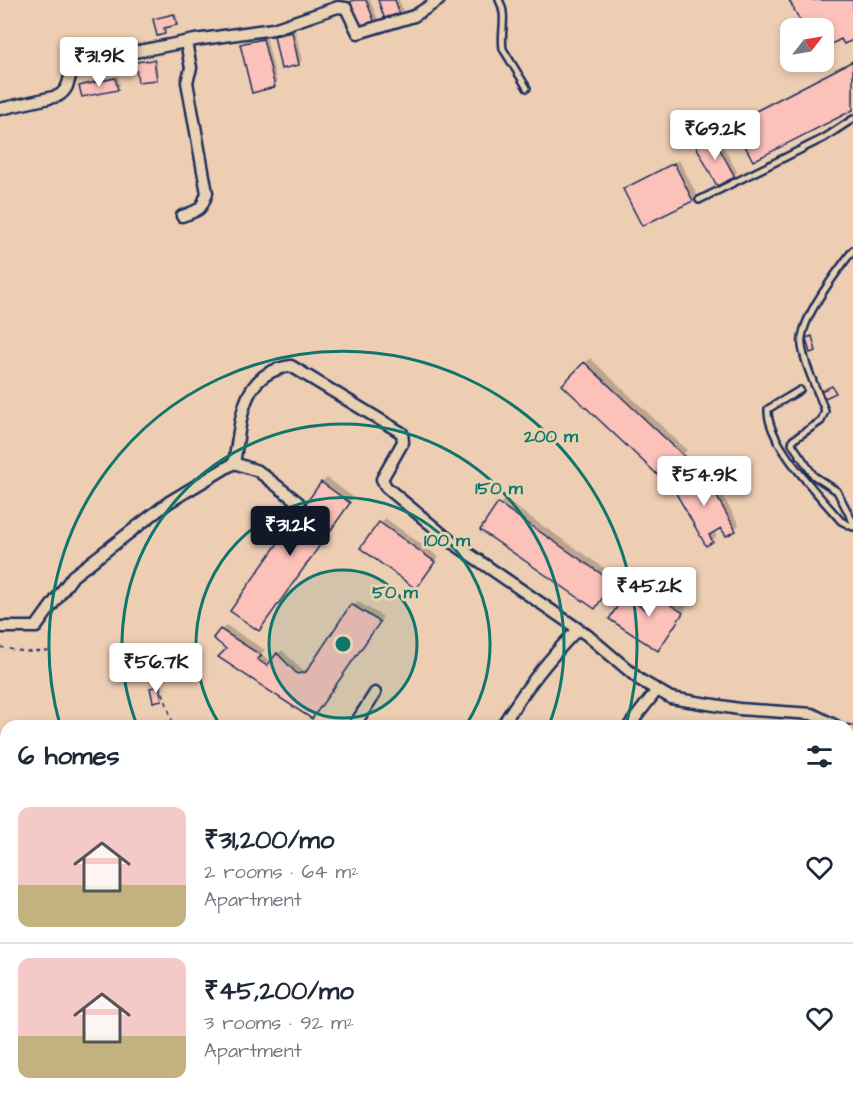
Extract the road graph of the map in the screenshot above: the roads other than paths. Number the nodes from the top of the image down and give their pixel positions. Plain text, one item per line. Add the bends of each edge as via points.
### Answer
1 (439, 0) edge
2 (499, 0) edge
3 (186, 42) junction
4 (527, 88) dead end
5 (0, 109) edge
6 (853, 118) edge
7 (699, 200) dead end
8 (182, 216) dead end
9 (853, 250) edge
10 (800, 390) dead end
11 (234, 463) junction
12 (299, 503) dead end
13 (853, 522) edge
14 (853, 527) edge
15 (0, 627) edge
16 (578, 629) junction
17 (657, 690) junction
18 (375, 693) dead end
19 (358, 720) edge
20 (506, 720) edge
21 (634, 720) edge
22 (824, 720) edge

1 - 3 street via 414,16 358,33 346,8 338,7 273,29
2 - 4 lane via 504,13 503,49
3 - 5 street via 77,64 71,69 65,91 58,96
3 - 8 street via 191,60 187,82 207,193 197,212
6 - 7 lane via 824,138
9 - 13 lane via 821,295 804,329 804,355 825,411 821,421 792,444 814,476 837,491
10 - 14 lane via 768,409 768,418 781,448 841,521
11 - 12 street via 258,471
11 - 15 street via 169,502 73,576 36,627
11 - 16 street via 247,397 261,376 291,366 402,433 403,442 382,479 386,487 453,543
16 - 17 street
16 - 20 street via 538,673
17 - 21 street
17 - 22 street via 671,698 704,705 812,714
18 - 19 street

